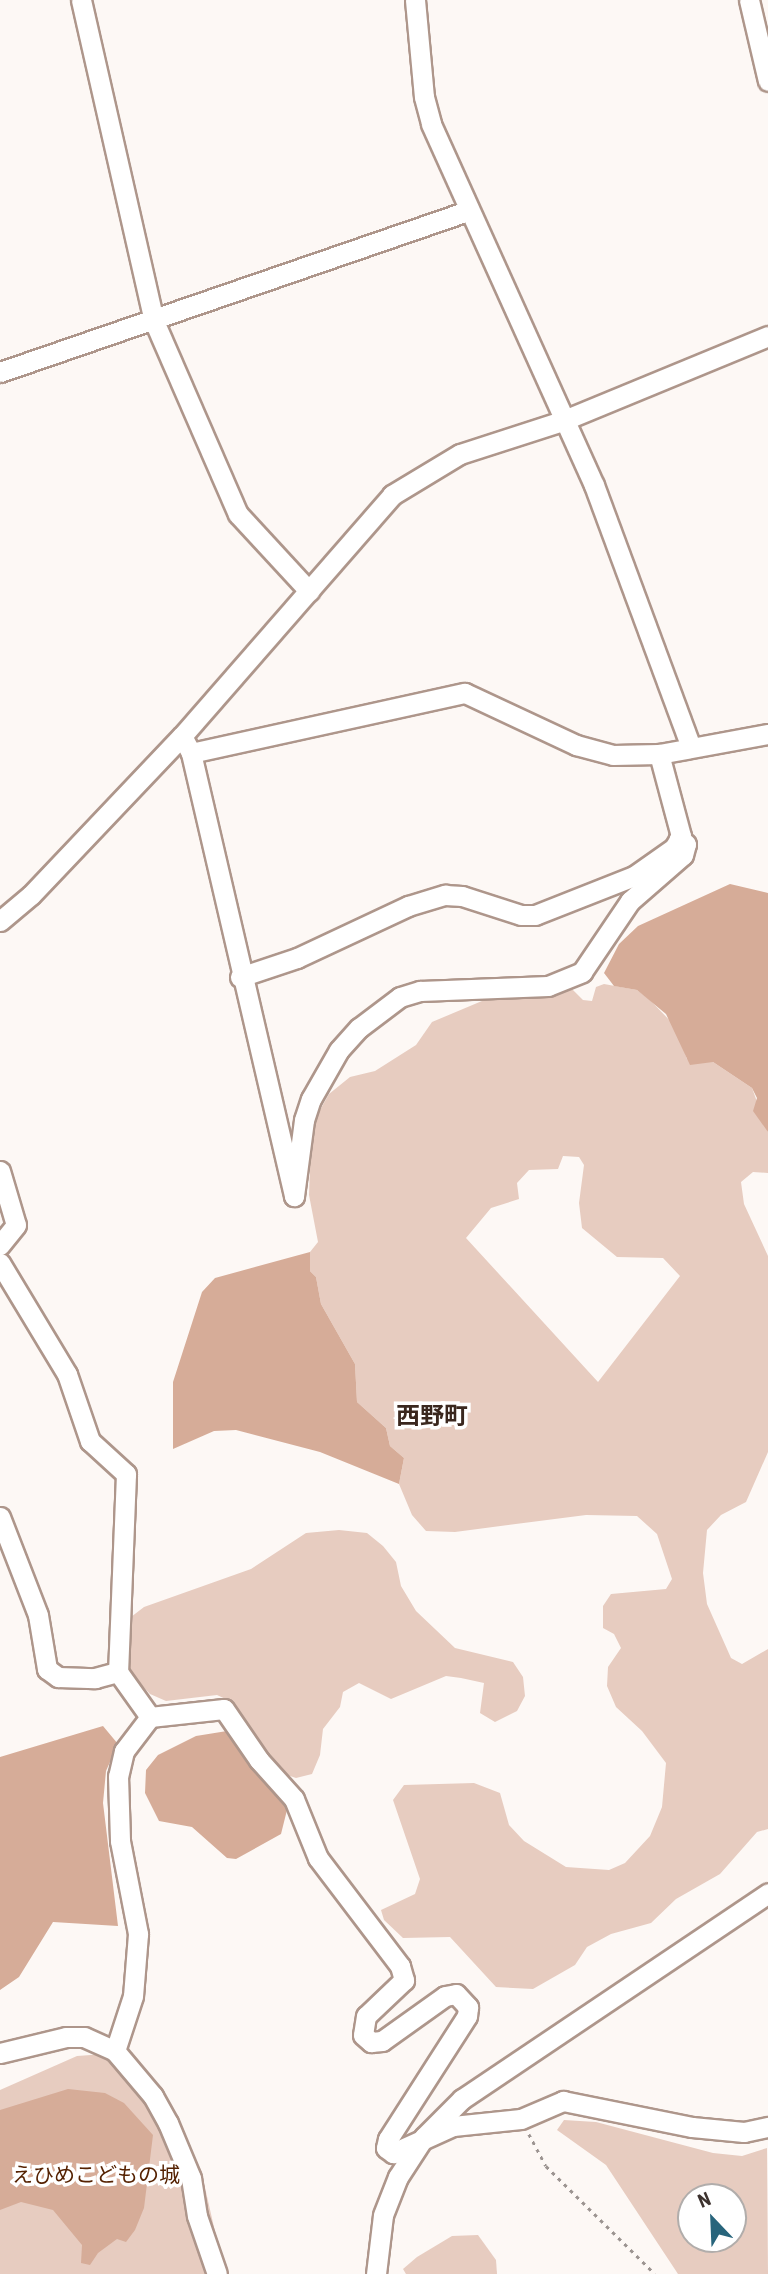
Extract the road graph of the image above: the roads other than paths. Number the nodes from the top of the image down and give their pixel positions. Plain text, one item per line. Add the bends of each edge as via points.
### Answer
1 (81, 0) edge
2 (415, 0) edge
3 (749, 0) edge
4 (768, 81) edge
5 (467, 211) junction
6 (154, 321) junction
7 (768, 336) edge
8 (0, 372) edge
9 (562, 421) junction
10 (309, 591) junction
11 (768, 734) edge
12 (187, 745) junction
13 (690, 745) junction
14 (659, 754) junction
15 (679, 839) junction
16 (1, 915) edge
17 (240, 977) junction
18 (0, 1171) edge
19 (0, 1245) edge
20 (0, 1263) edge
21 (0, 1517) edge
22 (118, 1672) junction
23 (150, 1717) junction
24 (768, 1893) edge
25 (115, 2051) junction
26 (0, 2053) edge
27 (768, 2127) edge
28 (424, 2137) junction
29 (217, 2274) edge
30 (376, 2274) edge

1 - 6 street
2 - 5 street via 424,97
3 - 4 street
5 - 6 street
5 - 9 street
6 - 8 street
6 - 10 street via 239,514
7 - 9 street
9 - 10 street via 460,454 392,495
9 - 13 street via 594,485
10 - 12 street
11 - 13 street via 726,744
12 - 14 street via 465,693 576,745 613,755
12 - 16 street via 31,895
12 - 17 street
13 - 14 street
14 - 15 street
15 - 17 street via 674,848 634,876 552,910 521,915 462,895 445,895
15 - 17 street via 686,844 683,855 630,901 582,972 548,986 420,991 400,997 359,1028 339,1050 311,1099 294,1196
18 - 19 street via 16,1225
20 - 22 street via 66,1374 90,1441 126,1474
21 - 22 street via 38,1615 47,1669 58,1677 95,1678
22 - 23 street
23 - 25 street via 124,1751 118,1776 120,1841 138,1934 133,1996
23 - 28 street via 224,1709 259,1760 289,1791 318,1858 400,1966 404,1980 366,2016 363,2035 371,2042 382,2041 445,1996 456,1994 464,2000 467,2016 386,2148 393,2153
24 - 28 street via 473,2092
25 - 26 street via 83,2037 66,2037
25 - 29 street via 153,2096 168,2123 191,2178 197,2216
27 - 28 street via 744,2132 692,2127 563,2101 521,2119 453,2126
28 - 30 street via 398,2177 383,2215

